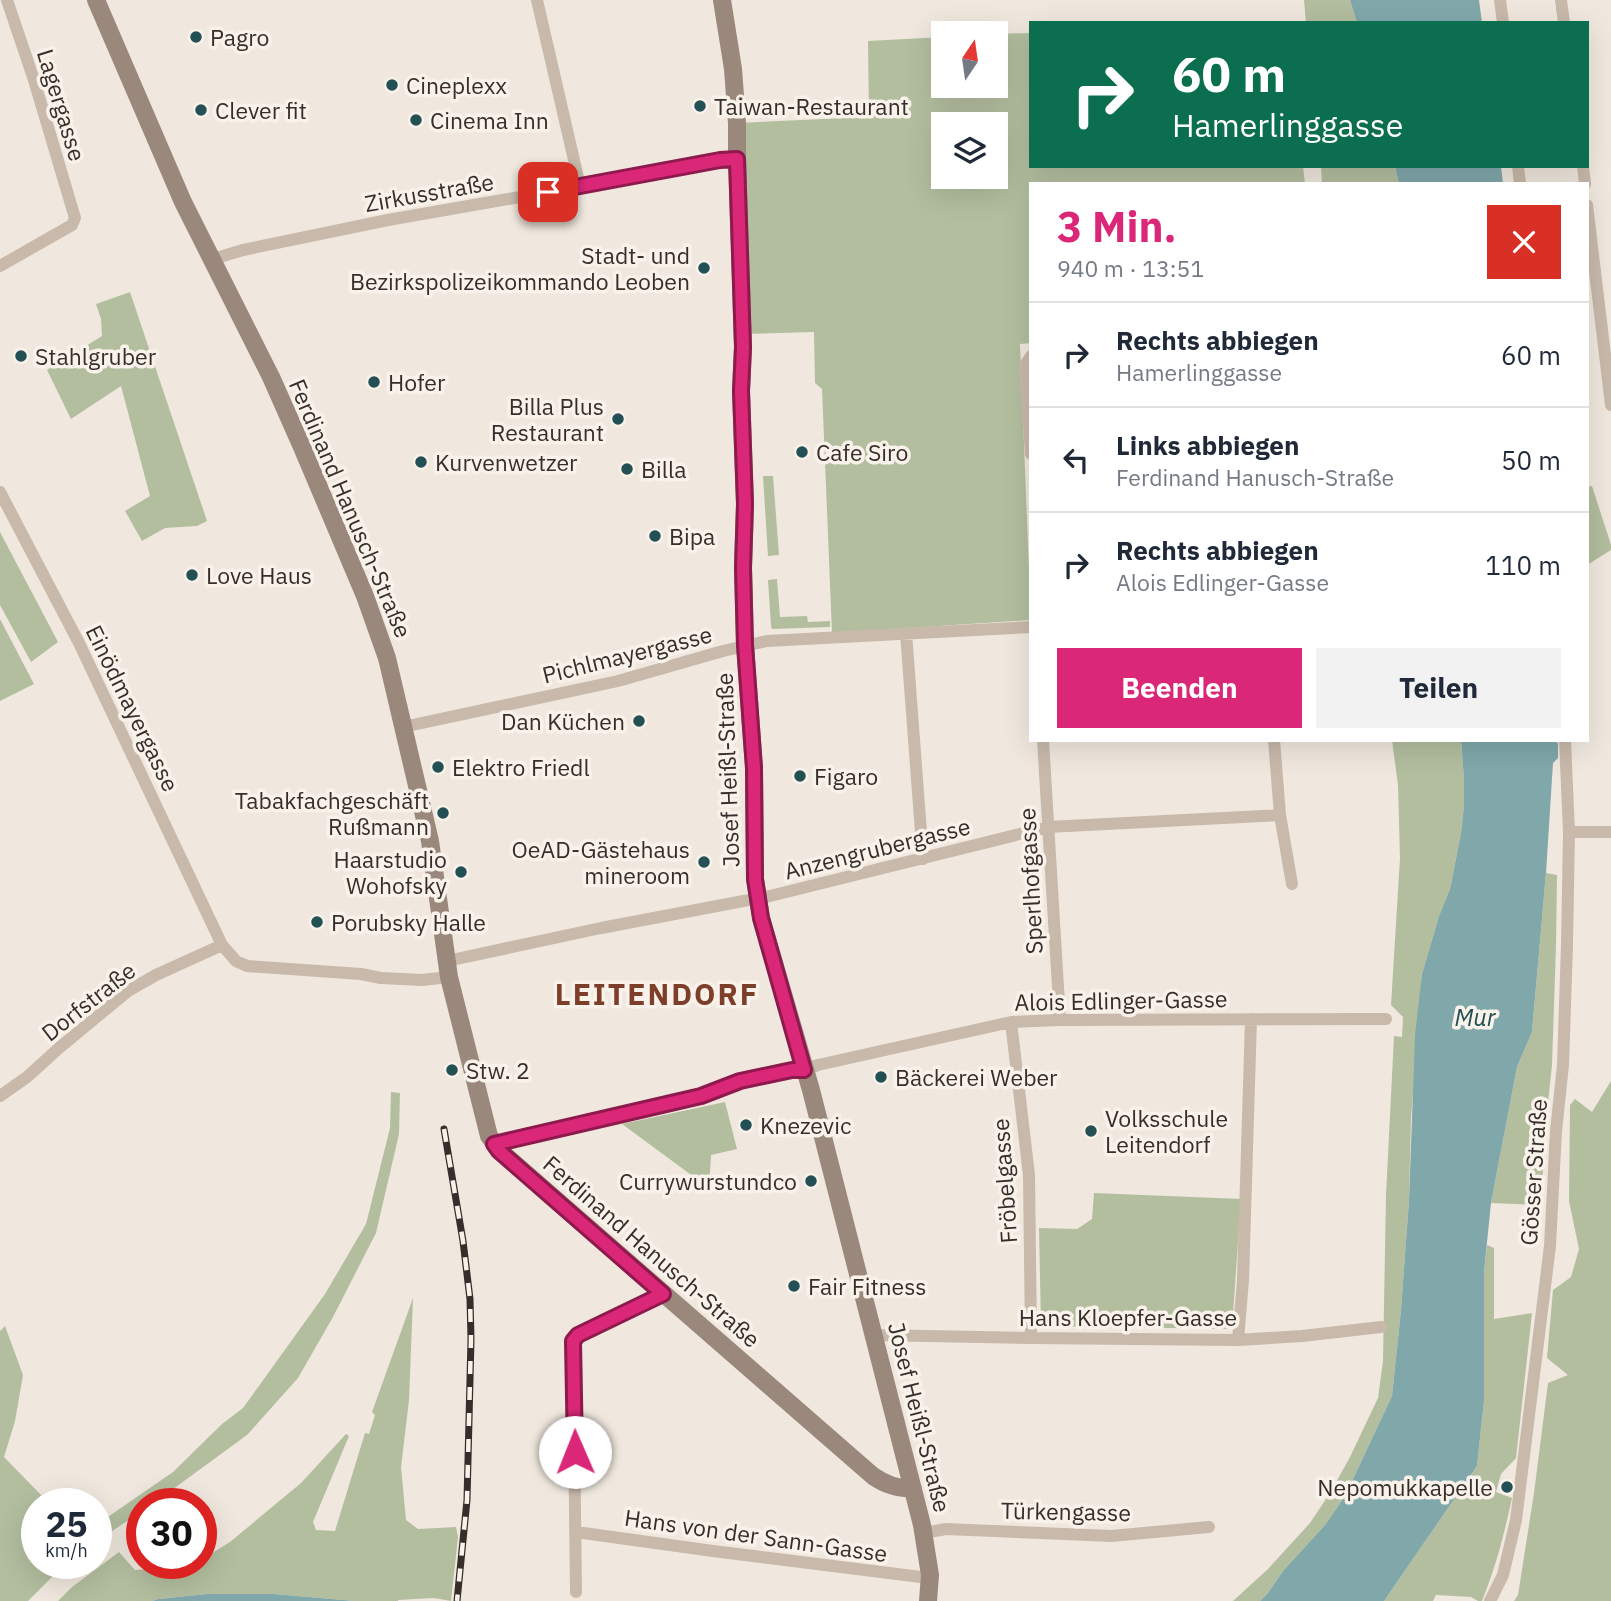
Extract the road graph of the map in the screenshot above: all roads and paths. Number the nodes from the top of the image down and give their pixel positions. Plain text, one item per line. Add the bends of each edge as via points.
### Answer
1 (7, 0) edge
2 (96, 0) edge
3 (537, 0) edge
4 (722, 0) edge
5 (1500, 0) edge
6 (1561, 0) edge
7 (1503, 21) edge
8 (1564, 21) edge
9 (737, 159) junction
10 (580, 186) junction
11 (1589, 217) edge
12 (213, 260) junction
13 (0, 265) edge
14 (1605, 316) edge
15 (1028, 360) edge
16 (1029, 391) edge
17 (1611, 405) edge
18 (0, 492) edge
19 (1029, 627) edge
20 (906, 633) junction
21 (745, 645) junction
22 (403, 727) junction
23 (1043, 742) edge
24 (1274, 742) edge
25 (1565, 742) edge
26 (1280, 815) junction
27 (1048, 827) junction
28 (1569, 832) junction
29 (1611, 832) edge
30 (923, 859) junction
31 (1292, 884) dead end
32 (758, 898) junction
33 (222, 945) junction
34 (448, 969) junction
35 (1251, 1019) junction
36 (1386, 1019) dead end
37 (1060, 1020) junction
38 (1011, 1022) junction
39 (804, 1070) junction
40 (0, 1096) edge
41 (494, 1144) junction
42 (663, 1294) junction
43 (1381, 1327) dead end
44 (874, 1335) junction
45 (1031, 1338) junction
46 (1238, 1340) junction
47 (913, 1489) junction
48 (1209, 1527) dead end
49 (576, 1532) junction
50 (923, 1533) junction
51 (929, 1578) junction
52 (576, 1592) dead end
53 (928, 1601) edge
54 (1490, 1601) edge

1 - 13 street, Lagergasse via 75,218 72,225
2 - 12 street, Ferdinand Hanusch-Straße via 183,202
3 - 10 street
4 - 9 street, Josef Heißl-Straße via 733,69
5 - 7 street
6 - 8 street
9 - 10 street, Zirkusstraße
9 - 21 street, Josef Heißl-Straße
10 - 12 street, Zirkusstraße via 388,220
11 - 14 street
12 - 22 street, Ferdinand Hanusch-Straße via 292,424 365,596 387,658
14 - 17 street
15 - 16 street
18 - 33 street, Einödmayergasse via 79,643
19 - 20 street, Pichlmayergasse
20 - 21 street, Pichlmayergasse
20 - 30 street
21 - 22 street, Pichlmayergasse via 618,681
21 - 32 street, Josef Heißl-Straße
22 - 34 street, Ferdinand Hanusch-Straße via 430,841
23 - 27 street, Sperlhofgasse
24 - 26 street
25 - 28 street, Gösser Straße
26 - 27 street, Anzengrubergasse
26 - 31 street
27 - 30 street, Anzengrubergasse
27 - 37 street, Sperlhofgasse
28 - 29 street
28 - 54 street, Gösser Straße via 1563,1065 1548,1264 1516,1520 1503,1575
30 - 32 street, Anzengrubergasse
32 - 34 street, Anzengrubergasse via 601,928
32 - 39 street, Josef Heißl-Straße
33 - 34 street via 247,966 422,980
33 - 40 street, Dorfstraße via 128,991
34 - 41 street, Ferdinand Hanusch-Straße
35 - 36 street, Alois Edlinger-Gasse
35 - 37 street, Alois Edlinger-Gasse
35 - 46 street
37 - 38 street, Alois Edlinger-Gasse
38 - 39 street, Alois Edlinger-Gasse
38 - 45 street, Fröbelgasse via 1029,1175
39 - 41 street, Alois Edlinger-Gasse via 740,1081 701,1096
39 - 44 street, Josef Heißl-Straße
41 - 42 street, Ferdinand Hanusch-Straße
42 - 47 street, Ferdinand Hanusch-Straße via 873,1476 884,1484
42 - 49 street via 573,1341
43 - 46 street, Hans Kloepfer-Gasse
44 - 45 street, Hans Kloepfer-Gasse
44 - 47 street, Josef Heißl-Straße
45 - 46 street, Hans Kloepfer-Gasse
47 - 50 street, Josef Heißl-Straße
48 - 50 street, Türkengasse via 1111,1536 946,1529
49 - 51 street, Hans von der Sann-Gasse
49 - 52 street
50 - 51 street, Josef Heißl-Straße
51 - 53 street, Josef Heißl-Straße

